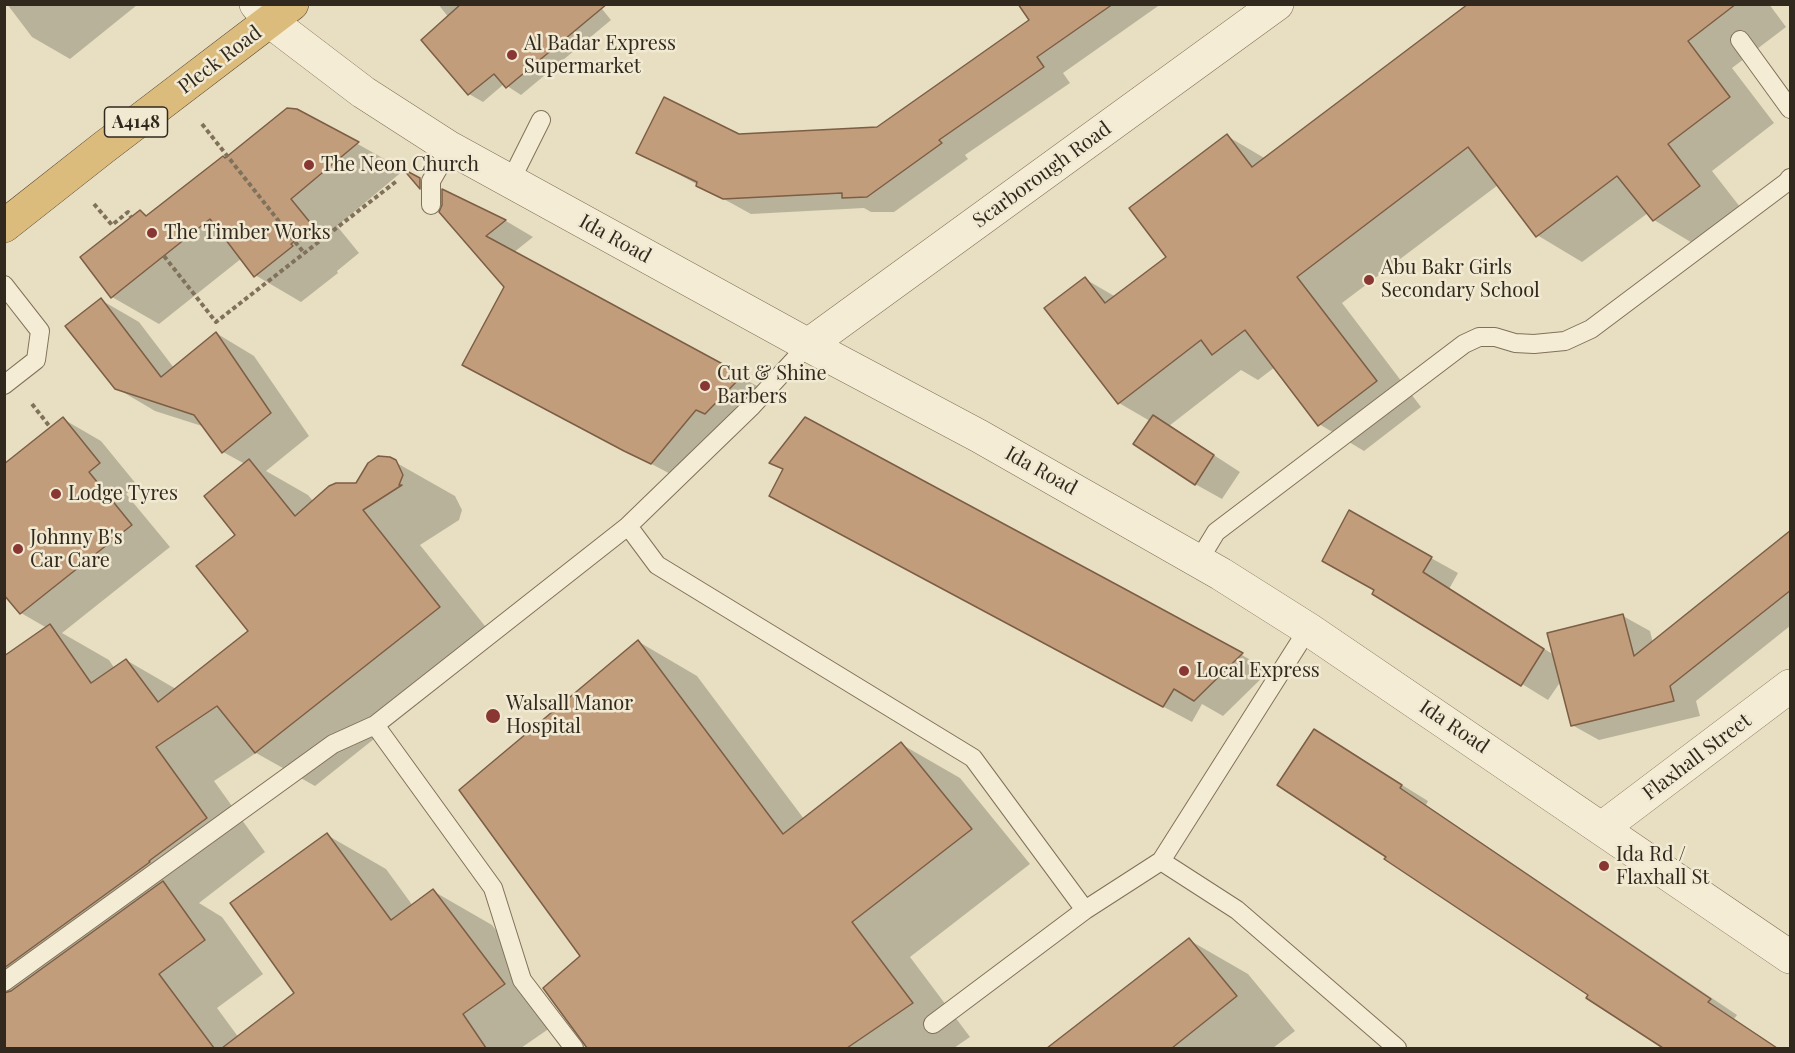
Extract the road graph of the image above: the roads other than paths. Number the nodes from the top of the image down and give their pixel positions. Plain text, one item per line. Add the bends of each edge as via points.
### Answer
1 (1277, 4) edge
2 (273, 10) edge
3 (1740, 40) dead end
4 (1791, 109) edge
5 (541, 120) dead end
6 (439, 141) junction
7 (1791, 178) edge
8 (510, 182) junction
9 (431, 205) dead end
10 (4, 226) edge
11 (4, 285) edge
12 (808, 345) junction
13 (4, 385) edge
14 (628, 526) junction
15 (1199, 560) junction
16 (1308, 628) junction
17 (1791, 686) edge
18 (375, 725) junction
19 (1602, 828) junction
20 (1161, 861) junction
21 (1085, 910) junction
22 (1791, 957) edge
23 (4, 981) edge
24 (933, 1024) dead end
25 (574, 1048) edge
26 (1397, 1048) edge

1 - 12 street, Scarborough Road
2 - 6 street, Ida Road via 363,92
2 - 10 highway, Pleck Road / A4148 via 177,92
3 - 4 lane
5 - 8 lane
6 - 8 street, Ida Road
6 - 9 lane
7 - 15 lane via 1591,329 1565,341 1534,344 1479,337 1464,344 1216,532
8 - 12 street, Ida Road
11 - 13 lane via 40,331 36,360
12 - 14 lane via 752,406
12 - 15 street, Ida Road
14 - 18 lane
14 - 21 lane via 657,565 973,758
15 - 16 street, Ida Road
16 - 19 street, Ida Road
16 - 20 lane
17 - 19 street, Flaxhall Street
18 - 23 lane via 333,744
18 - 25 lane via 493,888 522,980
19 - 22 street, Ida Road
20 - 21 lane
20 - 26 lane via 1237,910
21 - 24 lane

